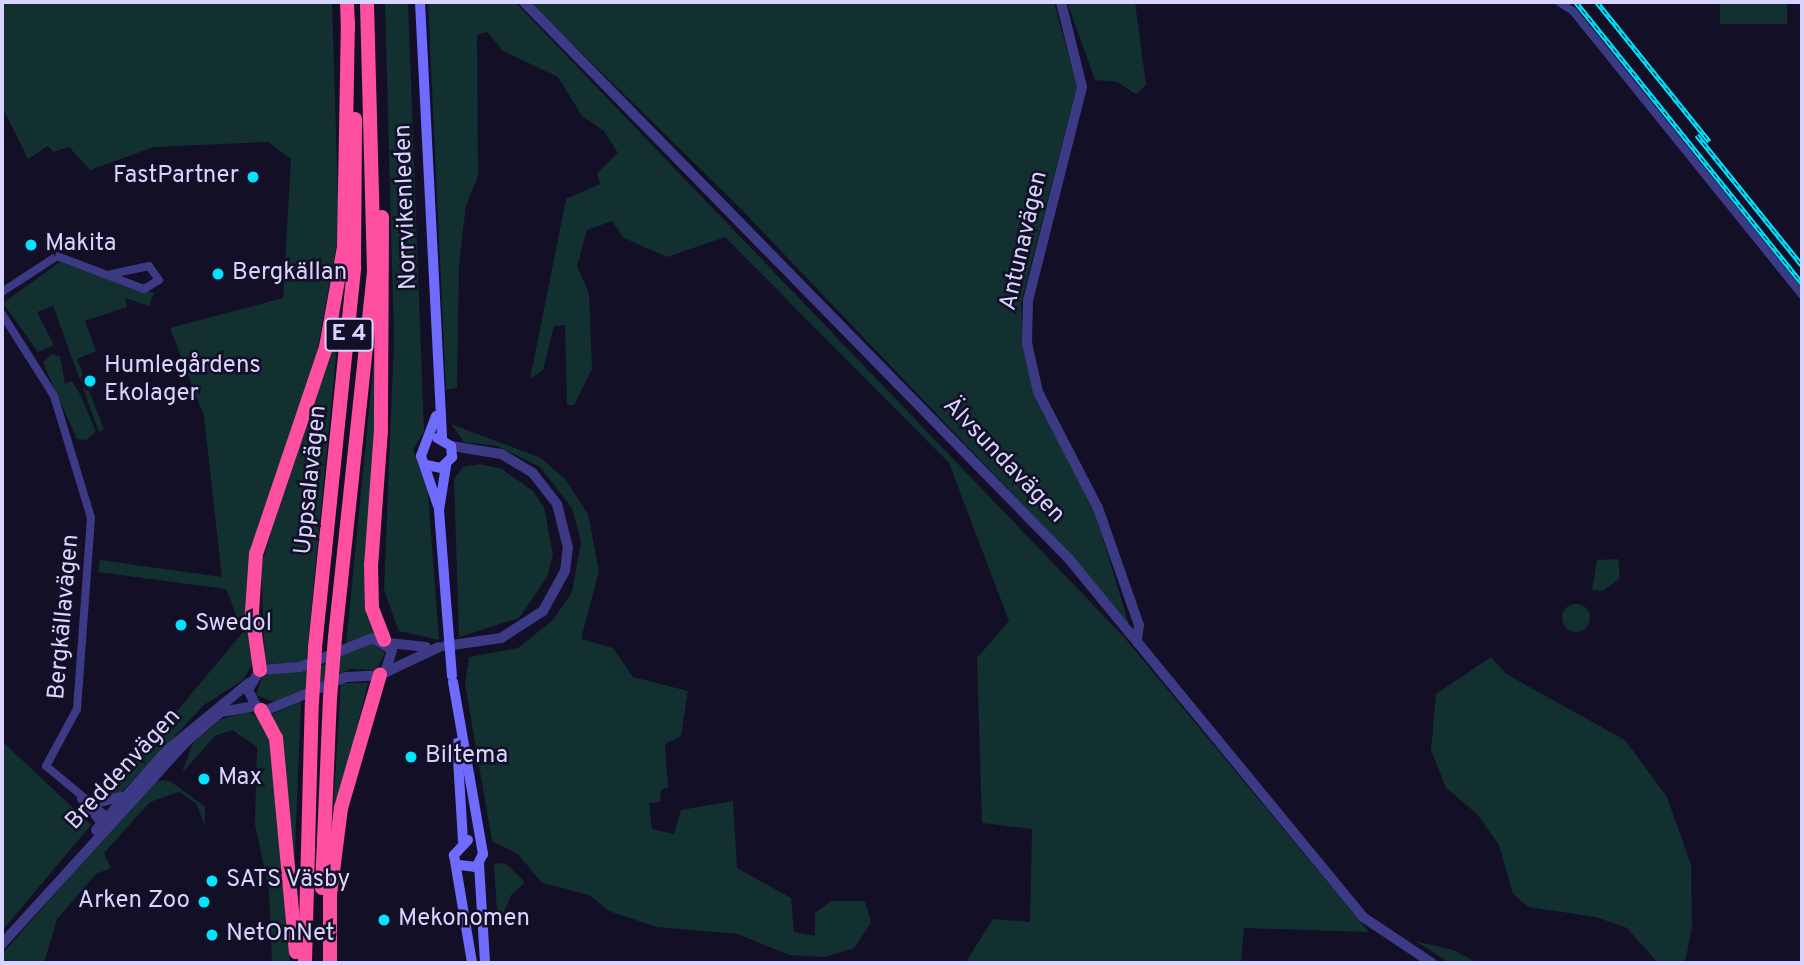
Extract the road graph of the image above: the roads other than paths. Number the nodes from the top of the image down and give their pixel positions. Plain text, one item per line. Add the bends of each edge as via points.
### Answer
1 (347, 2) edge
2 (367, 2) edge
3 (420, 2) edge
4 (524, 2) edge
5 (1061, 2) edge
6 (1559, 2) edge
7 (348, 22) junction
8 (372, 95) junction
9 (111, 274) junction
10 (2, 292) edge
11 (1802, 295) edge
12 (2, 314) edge
13 (437, 410) junction
14 (428, 440) junction
15 (447, 442) junction
16 (481, 451) junction
17 (448, 464) junction
18 (426, 465) junction
19 (439, 510) junction
20 (1137, 639) junction
21 (386, 641) junction
22 (439, 647) junction
23 (260, 670) junction
24 (382, 674) junction
25 (453, 679) junction
26 (249, 683) junction
27 (258, 708) junction
28 (130, 791) junction
29 (79, 795) junction
30 (92, 804) junction
31 (107, 822) junction
32 (463, 841) junction
33 (478, 844) junction
34 (479, 864) junction
35 (459, 865) junction
36 (2, 944) edge
37 (297, 963) edge
38 (305, 963) edge
39 (323, 963) edge
40 (330, 963) edge
41 (472, 963) edge
42 (485, 963) edge
43 (1432, 963) edge

1 - 7 highway, Uppsalavägen / E 4
2 - 8 highway, Uppsalavägen / E 4
3 - 13 main road, Norrvikenleden
4 - 20 street, Älvsundavägen via 1069,559
5 - 20 street, Antunavägen via 1082,87 1028,300 1027,343 1038,392 1098,508 1139,625
6 - 11 street via 1573,11
7 - 23 highway via 344,247 326,347 257,554 252,612
7 - 38 highway, Uppsalavägen / E 4, bridge via 356,146 354,267 312,703
8 - 21 highway via 386,273 371,586
8 - 39 highway, Uppsalavägen / E 4, bridge via 373,271 330,698
9 - 9 street via 144,289 159,280 149,266
9 - 10 street via 57,256
12 - 29 street, Bergkällavägen via 54,396 88,495 93,550 77,709 46,766
13 - 14 main road, Norrvikenleden
13 - 15 main road, Norrvikenleden
14 - 15 main road
14 - 18 main road, Norrvikenleden via 422,450
15 - 16 street
15 - 17 main road, Norrvikenleden
16 - 17 street
16 - 22 street via 520,462 546,487 565,526 565,571 543,611 523,627 500,638
17 - 18 main road
17 - 19 main road, Norrvikenleden
18 - 19 main road
19 - 25 main road, bridge
20 - 43 street, Älvsundavägen via 1363,917
21 - 22 street
21 - 23 street via 361,641 300,667
21 - 24 street
22 - 24 street
23 - 26 street, Breddenvägen
24 - 27 street, Breddenvägen via 345,677
24 - 40 highway via 341,808 330,895
25 - 32 main road
25 - 33 main road
26 - 27 street
26 - 28 street, Breddenvägen via 211,708
27 - 31 street, Breddenvägen via 221,712
27 - 37 highway via 276,738
28 - 30 street via 113,802
28 - 31 street, Breddenvägen
29 - 30 street, Bergkällavägen
29 - 31 street, Bergkällavägen
30 - 31 street, Bergkällavägen
31 - 36 street, Breddenvägen
32 - 33 main road
32 - 35 main road via 454,852
33 - 34 main road
34 - 35 main road
34 - 42 main road
35 - 41 main road

